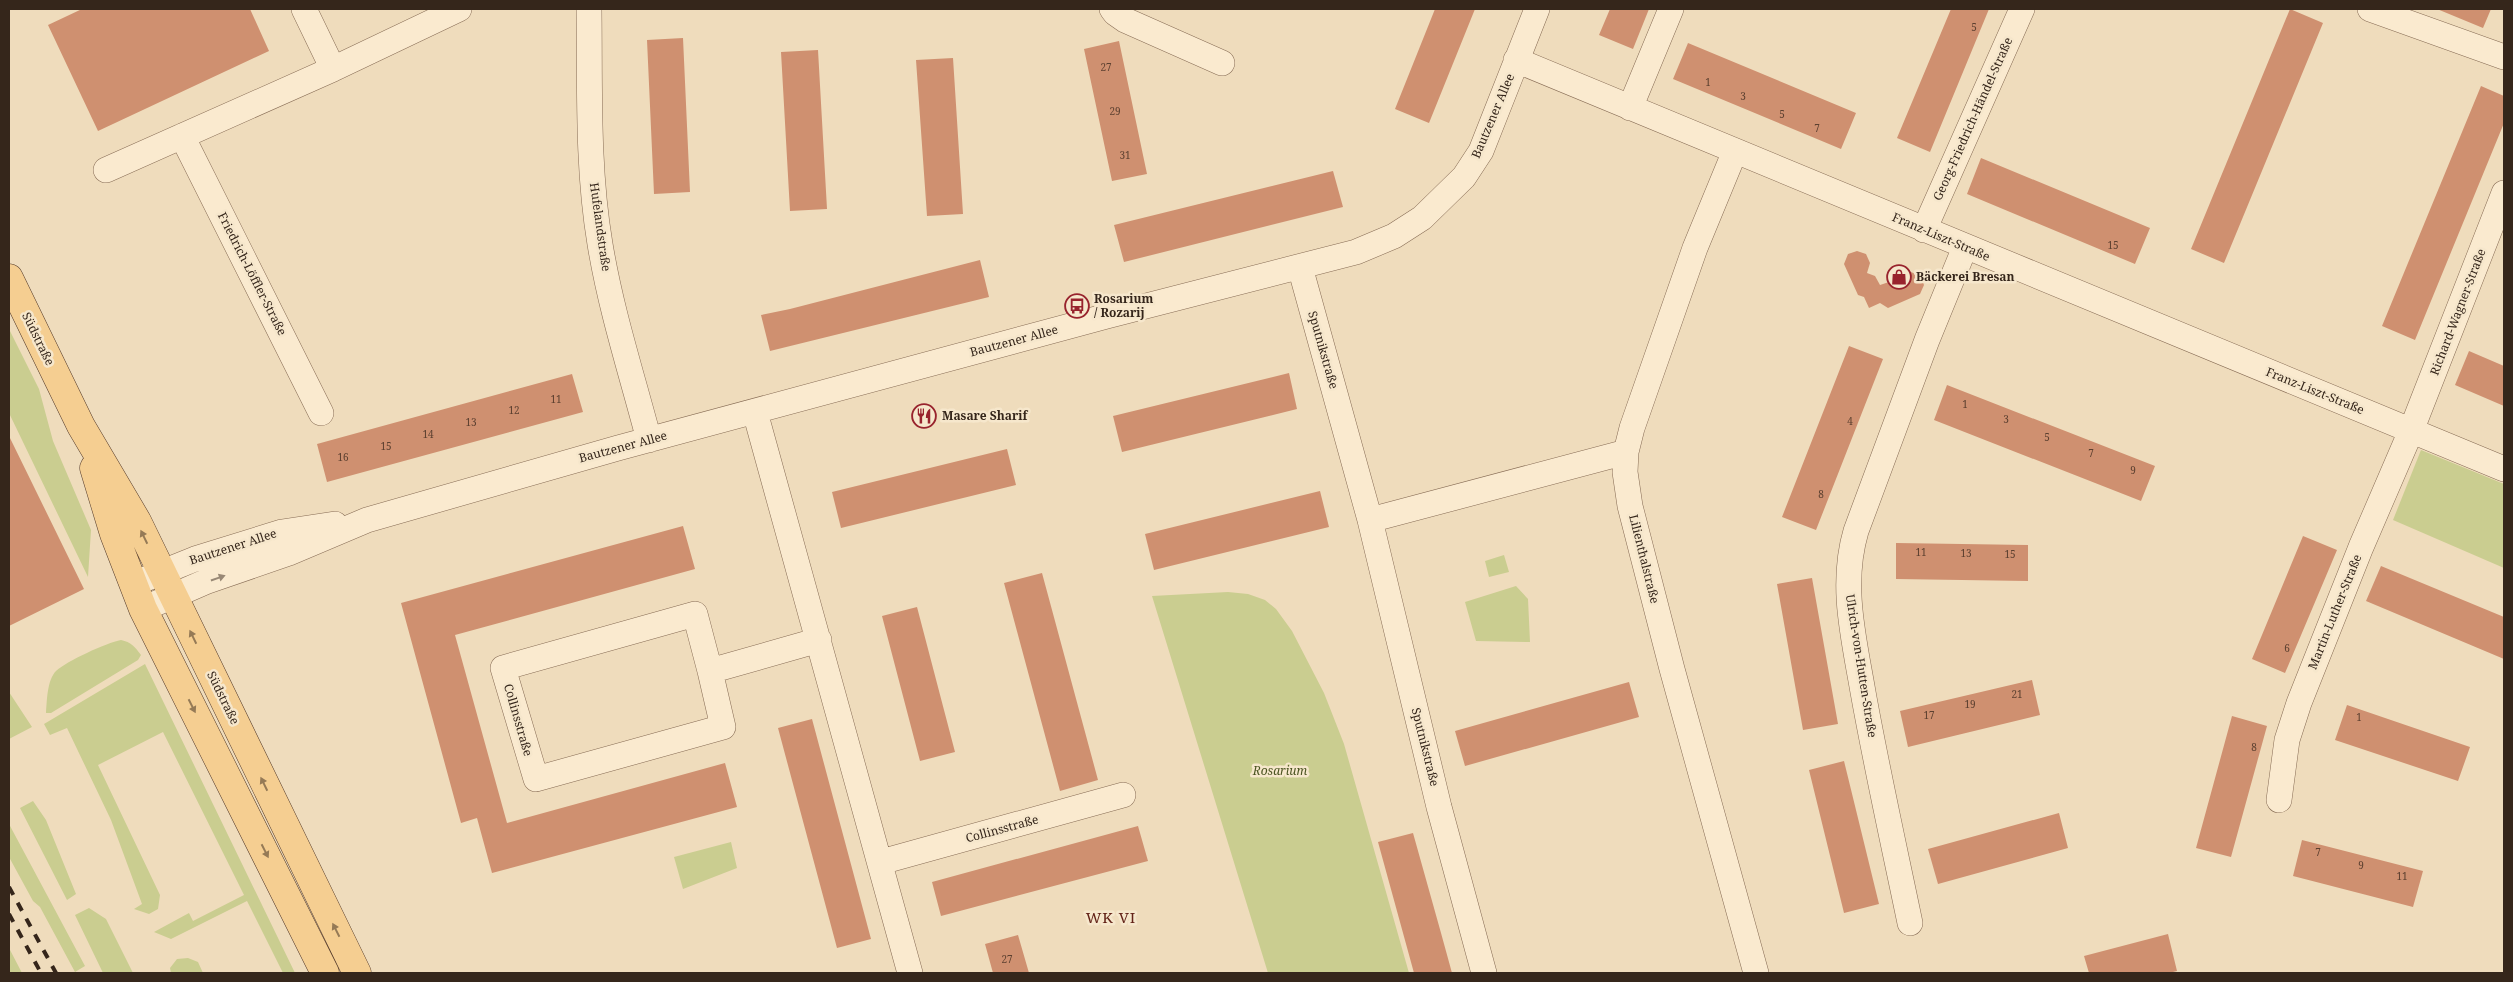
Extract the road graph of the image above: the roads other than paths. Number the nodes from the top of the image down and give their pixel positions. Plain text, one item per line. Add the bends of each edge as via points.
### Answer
1 (304, 9) edge
2 (459, 9) edge
3 (589, 9) edge
4 (1112, 9) edge
5 (1537, 9) edge
6 (1670, 9) edge
7 (2022, 9) edge
8 (2370, 9) edge
9 (2504, 57) edge
10 (1516, 60) junction
11 (1222, 63) dead end
12 (333, 69) junction
13 (1630, 108) junction
14 (182, 136) junction
15 (1735, 151) junction
16 (106, 170) dead end
17 (2504, 193) edge
18 (1924, 230) junction
19 (1965, 247) junction
20 (1300, 267) junction
21 (9, 278) edge
22 (755, 412) junction
23 (321, 413) dead end
24 (81, 426) junction
25 (2411, 431) junction
26 (649, 440) junction
27 (1626, 452) junction
28 (2504, 469) edge
29 (367, 520) junction
30 (1370, 520) junction
31 (162, 572) junction
32 (133, 584) junction
33 (173, 596) junction
34 (143, 609) junction
35 (819, 640) junction
36 (710, 672) junction
37 (1122, 795) dead end
38 (2279, 800) dead end
39 (881, 862) junction
40 (1910, 923) dead end
41 (1749, 971) edge
42 (325, 973) edge
43 (357, 973) edge
44 (910, 973) edge
45 (1484, 973) edge

1 - 12 street
2 - 12 street
3 - 26 street, Hufelandstraße via 592,157 598,228 608,284
4 - 11 street via 1125,20
5 - 10 street, Bautzener Allee
6 - 13 street
7 - 18 street, Georg-Friedrich-Händel-Straße
8 - 9 street
10 - 13 street, Franz-Liszt-Straße
10 - 20 street, Bautzener Allee via 1481,151 1464,178 1441,202 1394,236 1356,252
12 - 14 street
13 - 15 street, Franz-Liszt-Straße
14 - 16 street
14 - 23 street, Friedrich-Löffler-Straße
15 - 18 street, Franz-Liszt-Straße
15 - 27 street, Lilienthalstraße via 1695,248
17 - 25 street, Richard-Wagner-Straße
18 - 19 street, Franz-Liszt-Straße
19 - 25 street, Franz-Liszt-Straße
19 - 40 street, Ulrich-von-Hutten-Straße via 1856,531 1847,574 1851,621 1867,716
20 - 22 street, Bautzener Allee via 1097,318
20 - 30 street, Sputnikstraße
21 - 24 main road, Südstraße
22 - 26 street, Bautzener Allee
22 - 35 street
31 -> 24 main road, Südstraße via 137,521
24 - 32 main road, Südstraße
25 - 28 street, Franz-Liszt-Straße
25 - 38 street, Martin-Luther-Straße via 2300,703 2287,740
26 - 29 street, Bautzener Allee
27 - 30 street
27 - 41 street, Lilienthalstraße via 1626,472 1636,529
29 - 31 street, Bautzener Allee via 282,532
33 -> 29 street, Bautzener Allee
30 - 45 street, Sputnikstraße via 1439,807
31 - 32 street, Bautzener Allee
31 - 33 main road, Südstraße
32 - 34 main road, Südstraße
33 - 34 street, Bautzener Allee
43 -> 33 main road, Südstraße
34 -> 42 main road, Südstraße
35 - 36 street
35 - 39 street
36 - 36 street, Collinsstraße via 695,614 503,668 536,779 723,727
37 - 39 street, Collinsstraße
39 - 44 street

